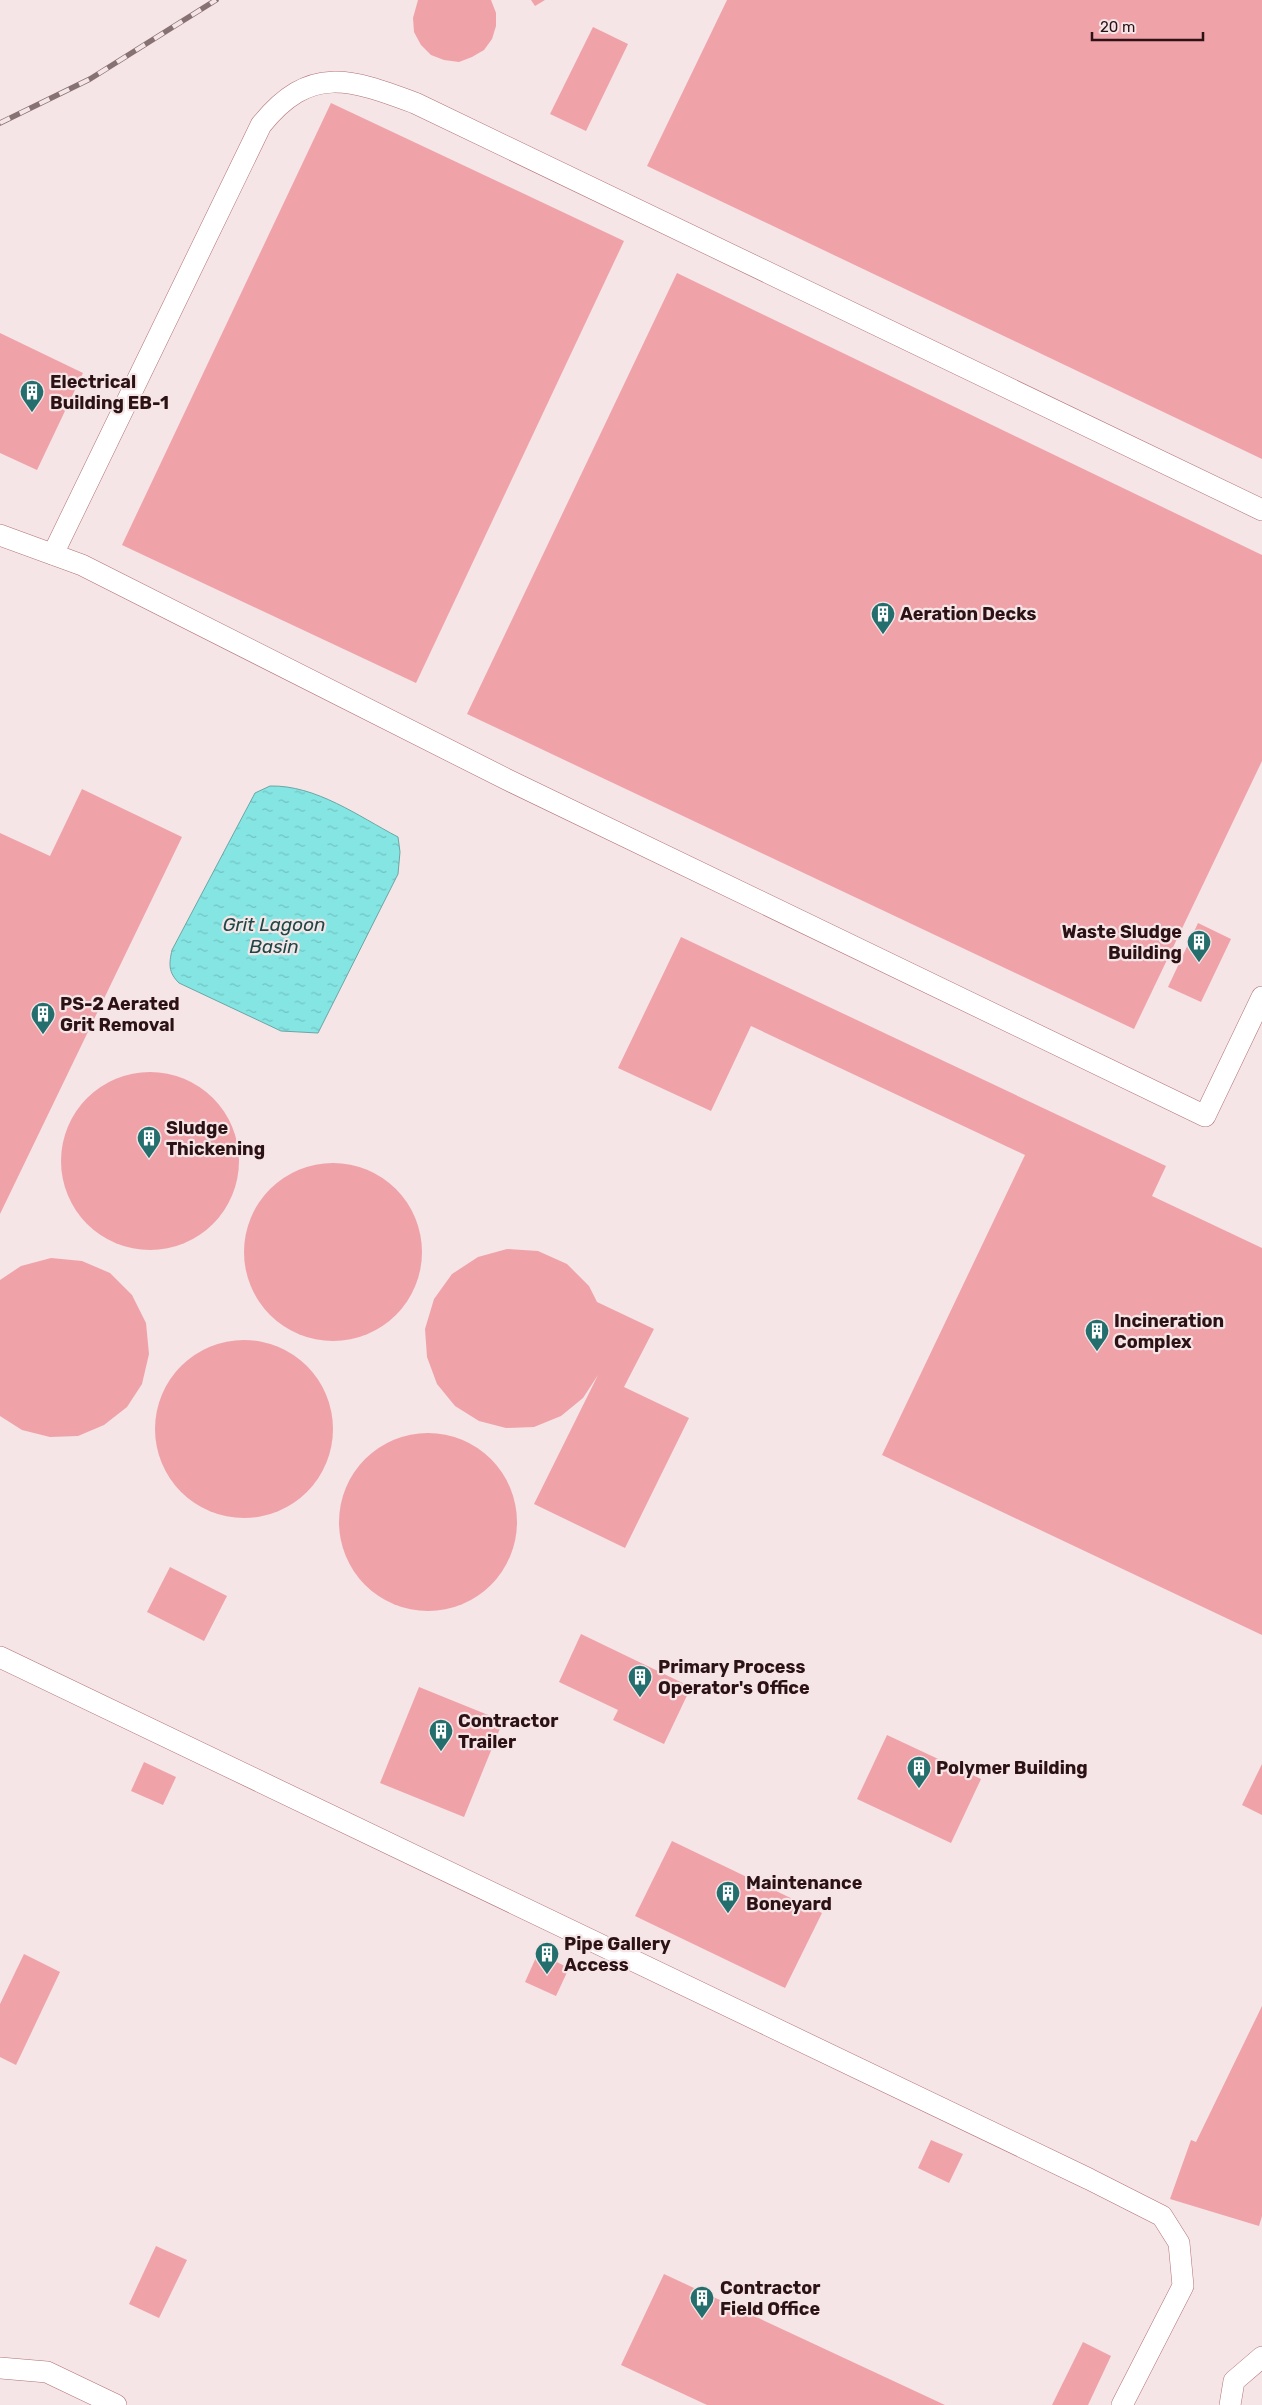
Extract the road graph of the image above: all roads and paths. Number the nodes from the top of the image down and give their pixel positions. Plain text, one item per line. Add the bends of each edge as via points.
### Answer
1 (1262, 510) edge
2 (0, 535) edge
3 (53, 554) junction
4 (1262, 997) edge
5 (0, 1657) edge
6 (1262, 2357) edge
7 (0, 2368) edge
8 (116, 2405) edge
9 (1122, 2405) edge
10 (1230, 2405) edge

1 - 3 lane via 414,103 359,83 336,82 316,84 292,94 261,125
2 - 3 lane
3 - 4 lane via 91,569 506,779 1205,1116
5 - 9 lane via 1162,2216 1179,2243 1183,2286
6 - 10 lane via 1234,2381
7 - 8 lane via 47,2372

